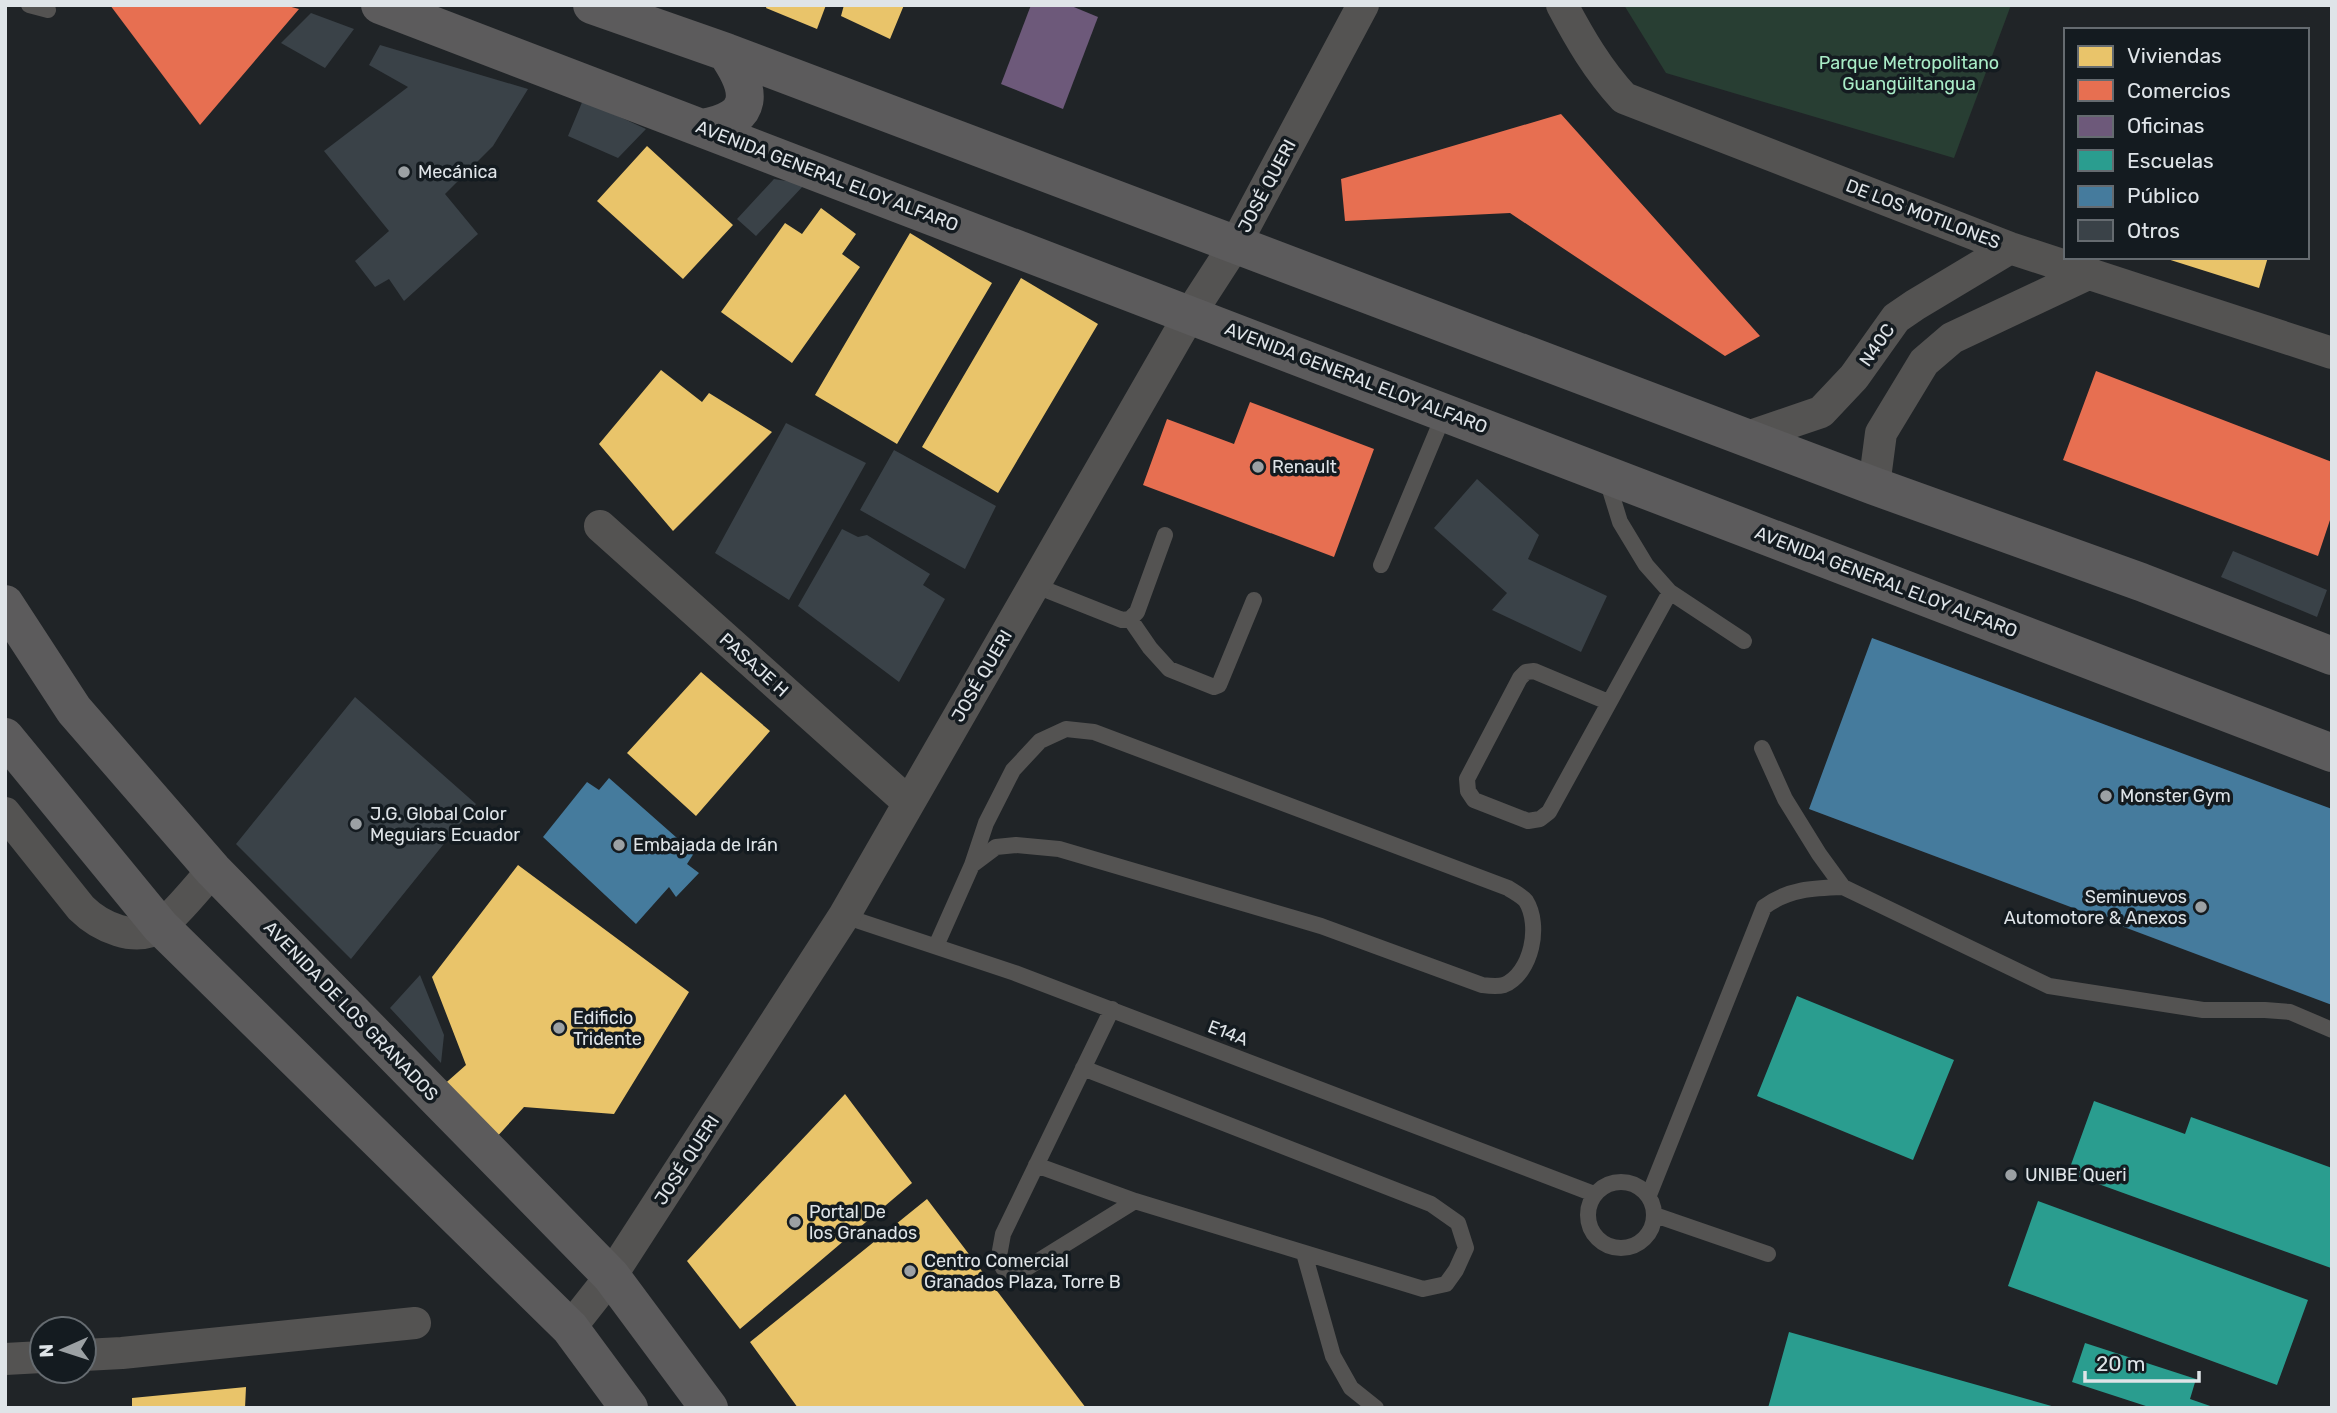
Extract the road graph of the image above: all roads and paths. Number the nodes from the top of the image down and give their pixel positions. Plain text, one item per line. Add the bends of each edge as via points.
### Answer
1 (29, 5) edge
2 (380, 5) edge
3 (592, 5) edge
4 (1363, 5) edge
5 (1562, 5) edge
6 (48, 10) dead end
7 (726, 52) junction
8 (702, 128) junction
9 (1236, 243) junction
10 (2010, 248) junction
11 (2090, 273) junction
12 (1190, 314) junction
13 (2332, 353) edge
14 (1445, 412) junction
15 (1745, 438) junction
16 (1606, 474) junction
17 (1874, 486) junction
18 (600, 526) dead end
19 (1165, 535) dead end
20 (1381, 565) dead end
21 (1034, 585) junction
22 (1670, 592) junction
23 (1254, 600) dead end
24 (5, 604) edge
25 (1130, 619) junction
26 (1744, 641) dead end
27 (2332, 656) edge
28 (1608, 702) junction
29 (5, 737) edge
30 (1762, 748) dead end
31 (2332, 753) edge
32 (909, 803) junction
33 (5, 813) edge
34 (972, 865) junction
35 (214, 870) junction
36 (1843, 887) junction
37 (844, 916) junction
38 (160, 926) junction
39 (936, 946) junction
40 (1112, 1009) junction
41 (2332, 1030) edge
42 (1083, 1068) junction
43 (1036, 1165) junction
44 (1594, 1194) junction
45 (1649, 1195) junction
46 (1135, 1201) junction
47 (1655, 1215) junction
48 (1304, 1253) junction
49 (1768, 1254) dead end
50 (611, 1276) junction
51 (415, 1323) dead end
52 (570, 1328) junction
53 (98, 1354) edge
54 (28, 1358) edge
55 (5, 1359) edge
56 (629, 1408) edge
57 (709, 1408) edge
58 (1376, 1408) edge

1 - 6 lane
2 - 8 main road, AVENIDA GENERAL ELOY ALFARO
3 - 7 main road
4 - 9 street, JOSÉ QUERI
5 - 10 street, DE LOS MOTILONES via 1590,56 1625,98
7 - 8 main road via 745,87 745,103 736,116
7 - 9 main road
8 - 12 main road, AVENIDA GENERAL ELOY ALFARO
9 - 12 street, JOSÉ QUERI
9 - 15 main road
10 - 11 street, DE LOS MOTILONES
10 - 15 street, N40C via 1896,318 1854,377 1821,412
11 - 13 street, DE LOS MOTILONES
11 - 17 street via 1952,338 1924,362 1881,433
12 - 14 main road, AVENIDA GENERAL ELOY ALFARO
12 - 21 street, JOSÉ QUERI
14 - 16 main road, AVENIDA GENERAL ELOY ALFARO
14 - 20 lane
15 - 17 main road
16 - 22 lane via 1620,522 1646,565
16 - 31 main road, AVENIDA GENERAL ELOY ALFARO
17 - 27 main road
18 - 32 street, PASAJE H
19 - 25 lane
21 - 25 lane via 1122,620
21 - 32 street, JOSÉ QUERI
22 - 26 lane
22 - 28 lane
23 - 25 lane via 1219,685 1214,687 1169,669
24 - 35 main road, AVENIDA DE LOS GRANADOS via 74,710
28 - 28 lane via 1549,812 1540,819 1528,821 1474,800 1467,779 1526,672 1534,670
29 - 38 main road
30 - 36 lane via 1785,799
32 - 37 street, JOSÉ QUERI
33 - 38 street via 92,919 113,930 147,933
34 - 34 lane via 996,847 1059,849 1321,926 1496,987 1517,976 1534,935 1525,899 1508,888 1094,732 1066,729 1031,750 1013,770
34 - 39 lane
35 - 38 street
35 - 50 main road, AVENIDA DE LOS GRANADOS
36 - 41 lane via 2049,986 2203,1010 2290,1012
36 - 45 lane via 1804,889 1764,907
37 - 39 lane, E14A
37 - 50 street, JOSÉ QUERI
38 - 52 main road
39 - 40 lane, E14A
40 - 42 lane
40 - 44 lane, E14A
42 - 43 lane
42 - 48 lane via 1431,1203 1458,1223 1466,1248 1446,1284 1423,1289
43 - 46 lane
43 - 46 lane via 1003,1234 999,1256 1003,1268 1012,1273
44 - 45 lane via 1611,1183 1632,1183
44 - 47 lane via 1587,1214 1593,1234 1610,1247 1631,1247 1648,1235
45 - 47 lane
46 - 48 lane
47 - 49 lane
48 - 58 lane via 1333,1356 1351,1388
50 - 52 street, JOSÉ QUERI
50 - 57 main road, AVENIDA DE LOS GRANADOS
51 - 53 street
52 - 56 main road
54 - 55 street

